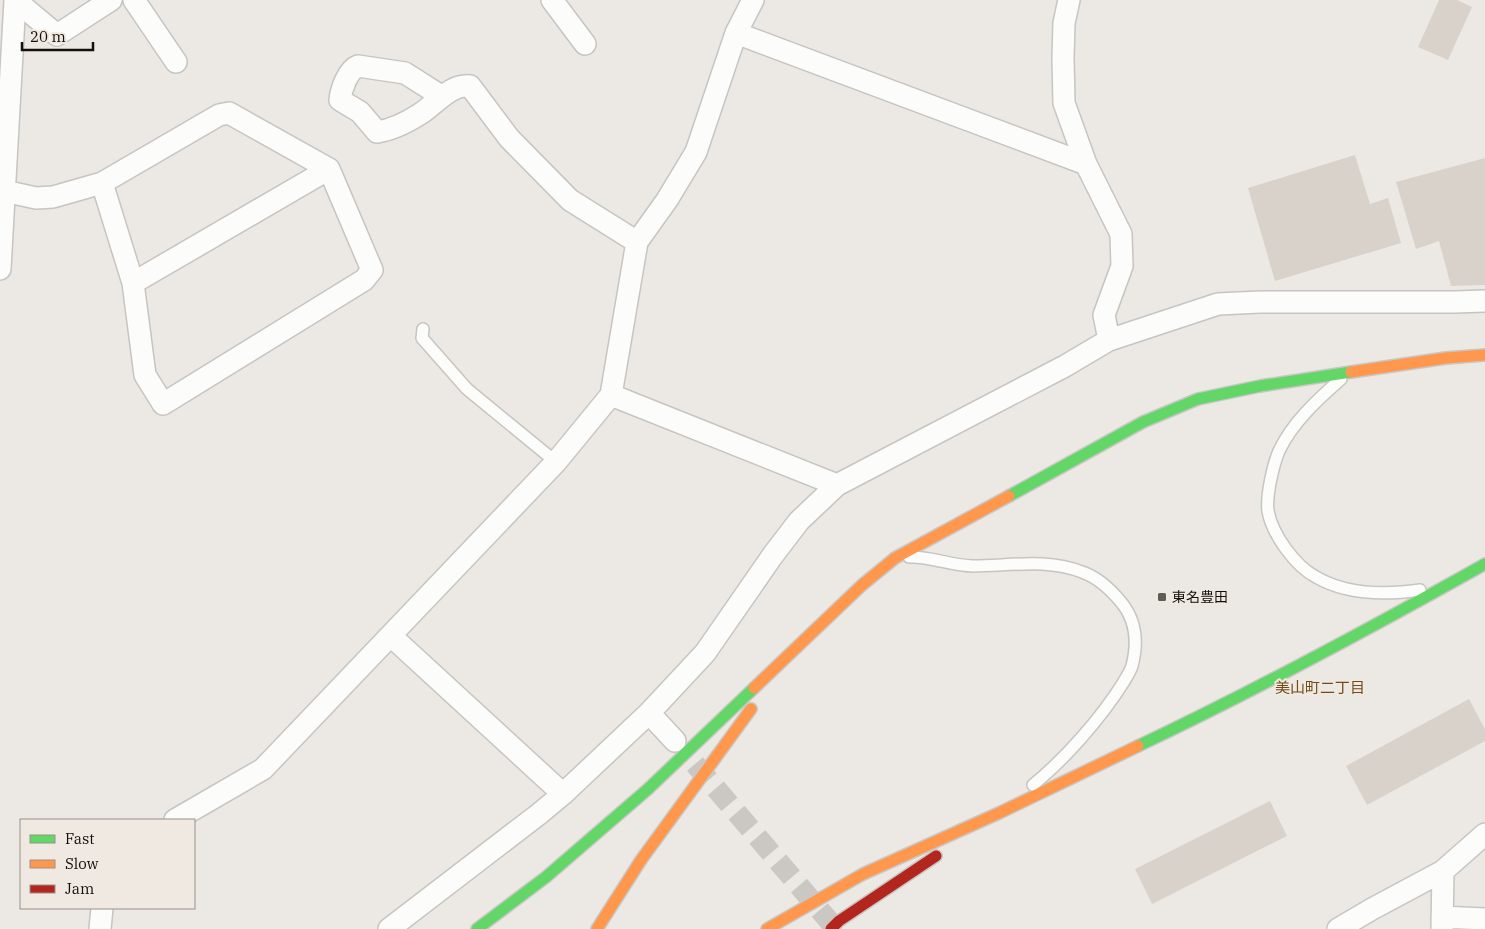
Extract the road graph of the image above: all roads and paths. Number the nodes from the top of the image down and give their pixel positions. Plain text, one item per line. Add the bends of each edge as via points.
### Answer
1 (15, 0) edge
2 (111, 0) edge
3 (134, 0) edge
4 (552, 0) edge
5 (753, 0) edge
6 (1069, 0) edge
7 (736, 32) junction
8 (585, 44) dead end
9 (176, 62) dead end
10 (441, 96) dead end
11 (1086, 164) junction
12 (329, 169) junction
13 (102, 183) junction
14 (3, 186) edge
15 (637, 242) junction
16 (0, 268) edge
17 (134, 283) junction
18 (1485, 301) edge
19 (423, 329) dead end
20 (1109, 340) junction
21 (1485, 355) edge
22 (1348, 373) junction
23 (611, 395) junction
24 (556, 462) junction
25 (837, 485) junction
26 (895, 558) junction
27 (1485, 564) edge
28 (1444, 587) junction
29 (391, 636) junction
30 (796, 648) junction
31 (649, 714) junction
32 (675, 741) dead end
33 (563, 794) junction
34 (999, 813) junction
35 (176, 819) edge
36 (1485, 834) edge
37 (1477, 853) edge
38 (1443, 871) junction
39 (102, 909) edge
40 (1485, 919) edge
41 (1442, 923) edge
42 (100, 929) edge
43 (389, 929) edge
44 (477, 929) edge
45 (597, 929) edge
46 (767, 929) edge
47 (831, 929) edge
48 (1338, 929) edge

1 - 2 street via 57,35
1 - 14 street
3 - 9 street
4 - 8 street
5 - 7 street
6 - 11 street via 1064,23 1064,103
7 - 11 street
7 - 15 street via 696,152
10 - 15 street via 463,85 470,86 509,138 570,200
11 - 20 street via 1121,234 1122,266 1104,315
12 - 13 street via 229,112
12 - 17 street
12 - 17 street via 372,270 364,280 163,404 145,375
13 - 14 street via 53,197 36,198
13 - 17 street
14 - 16 street
15 - 23 street
18 - 20 street via 1218,304
19 - 24 lane via 422,338 466,388
20 - 25 street
21 - 22 highway
22 - 26 highway via 1198,399 1135,426
22 - 28 lane via 1320,397 1294,427 1280,451 1271,478 1268,510 1277,536 1294,559 1315,577 1340,587 1377,593
23 - 24 street
23 - 25 street
24 - 29 street
25 - 31 street via 799,521 705,653
26 - 30 highway
26 - 34 lane via 913,557 971,566 1055,564 1084,572 1110,589 1126,608 1136,634 1132,667 1114,698 1048,773
27 - 28 highway
28 - 34 highway via 1198,718
29 - 33 street
29 - 35 street via 263,769
30 - 44 highway via 648,789 546,877
30 - 45 highway via 642,860
31 - 32 street
31 - 33 street
33 - 43 street
34 - 46 highway via 863,874
34 - 47 highway
36 - 37 street
37 - 38 street
38 - 41 street
38 - 48 street
39 - 42 street
40 - 41 street

